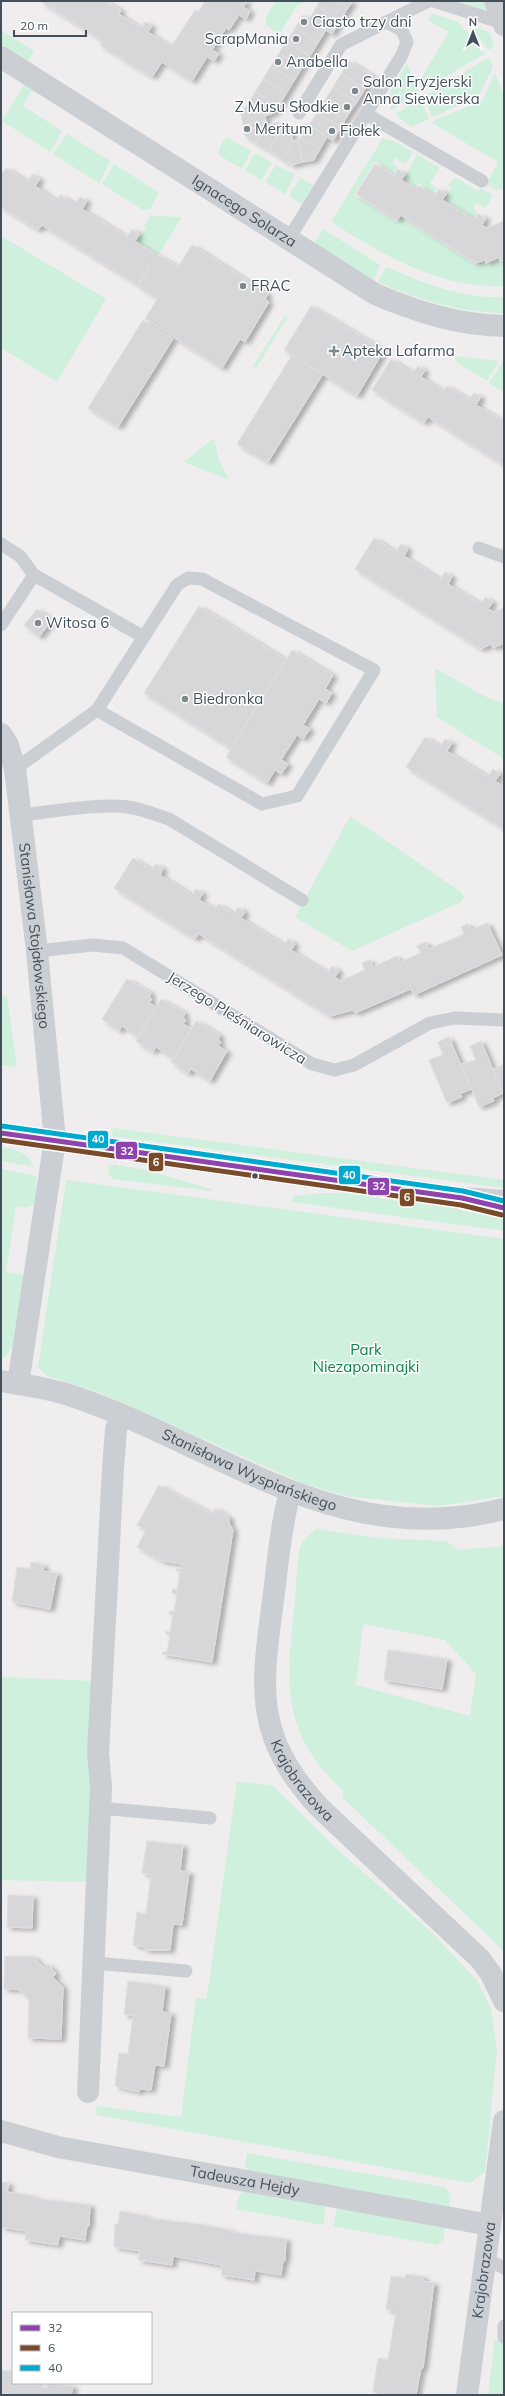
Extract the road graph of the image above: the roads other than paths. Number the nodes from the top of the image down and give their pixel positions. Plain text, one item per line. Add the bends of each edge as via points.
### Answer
1 (429, 1) edge
2 (434, 1) edge
3 (495, 1) edge
4 (386, 22) junction
5 (504, 24) edge
6 (1, 57) edge
7 (299, 113) dead end
8 (366, 114) junction
9 (482, 181) dead end
10 (288, 240) junction
11 (504, 326) edge
12 (1, 544) edge
13 (479, 548) dead end
14 (504, 556) edge
15 (34, 574) junction
16 (1, 626) edge
17 (142, 636) junction
18 (97, 710) junction
19 (1, 734) edge
20 (15, 769) junction
21 (20, 815) junction
22 (302, 900) dead end
23 (37, 951) junction
24 (504, 1020) edge
25 (1, 1133) edge
26 (55, 1140) junction
27 (462, 1198) junction
28 (504, 1201) edge
29 (504, 1208) edge
30 (10, 1382) edge
31 (122, 1416) junction
32 (290, 1492) junction
33 (504, 1509) edge
34 (100, 1808) junction
35 (210, 1818) dead end
36 (94, 1963) junction
37 (186, 1971) dead end
38 (504, 2001) edge
39 (88, 2092) dead end
40 (504, 2121) edge
41 (1, 2131) edge
42 (490, 2225) junction
43 (504, 2326) edge
44 (504, 2337) edge
45 (467, 2395) edge

1 - 4 lane
2 - 5 lane
3 - 5 street
4 - 7 lane via 341,45
4 - 8 lane via 402,30 407,42 402,55
6 - 10 street, Ignacego Solarza
8 - 9 lane
8 - 10 lane
10 - 11 street, Ignacego Solarza via 370,291 399,304 460,323
12 - 15 lane via 20,556
13 - 14 lane
15 - 16 lane
15 - 17 lane
17 - 18 lane
17 - 18 lane via 176,584 188,578 202,579 374,670 297,796 262,804
18 - 20 lane
19 - 20 street, Stanisława Stojałowskiego via 8,745
20 - 21 street, Stanisława Stojałowskiego
21 - 22 lane via 108,806 128,807 152,813 169,820
21 - 23 street, Stanisława Stojałowskiego
23 - 24 lane, Jerzego Pleśniarowicza via 92,945 123,948 312,1064 335,1070 354,1065 430,1023 455,1018
23 - 26 street, Stanisława Stojałowskiego
25 - 26 street
26 - 27 street
26 - 30 street, Stanisława Stojałowskiego
27 - 28 street
27 - 29 street
30 - 31 street, Stanisława Wyspiańskiego via 70,1395
31 - 32 street, Stanisława Wyspiańskiego
31 - 34 street via 116,1429 113,1476 98,1753
32 - 33 street, Stanisława Wyspiańskiego via 340,1509 371,1516 449,1518
32 - 38 street, Krajobrazowa via 264,1668 266,1704 276,1746 302,1788 320,1808 480,1959 491,1974
34 - 35 lane
34 - 36 street
36 - 37 lane
36 - 39 street
40 - 42 street, Krajobrazowa
41 - 42 street, Tadeusza Hejdy via 58,2147
42 - 45 street, Krajobrazowa
43 - 44 lane

